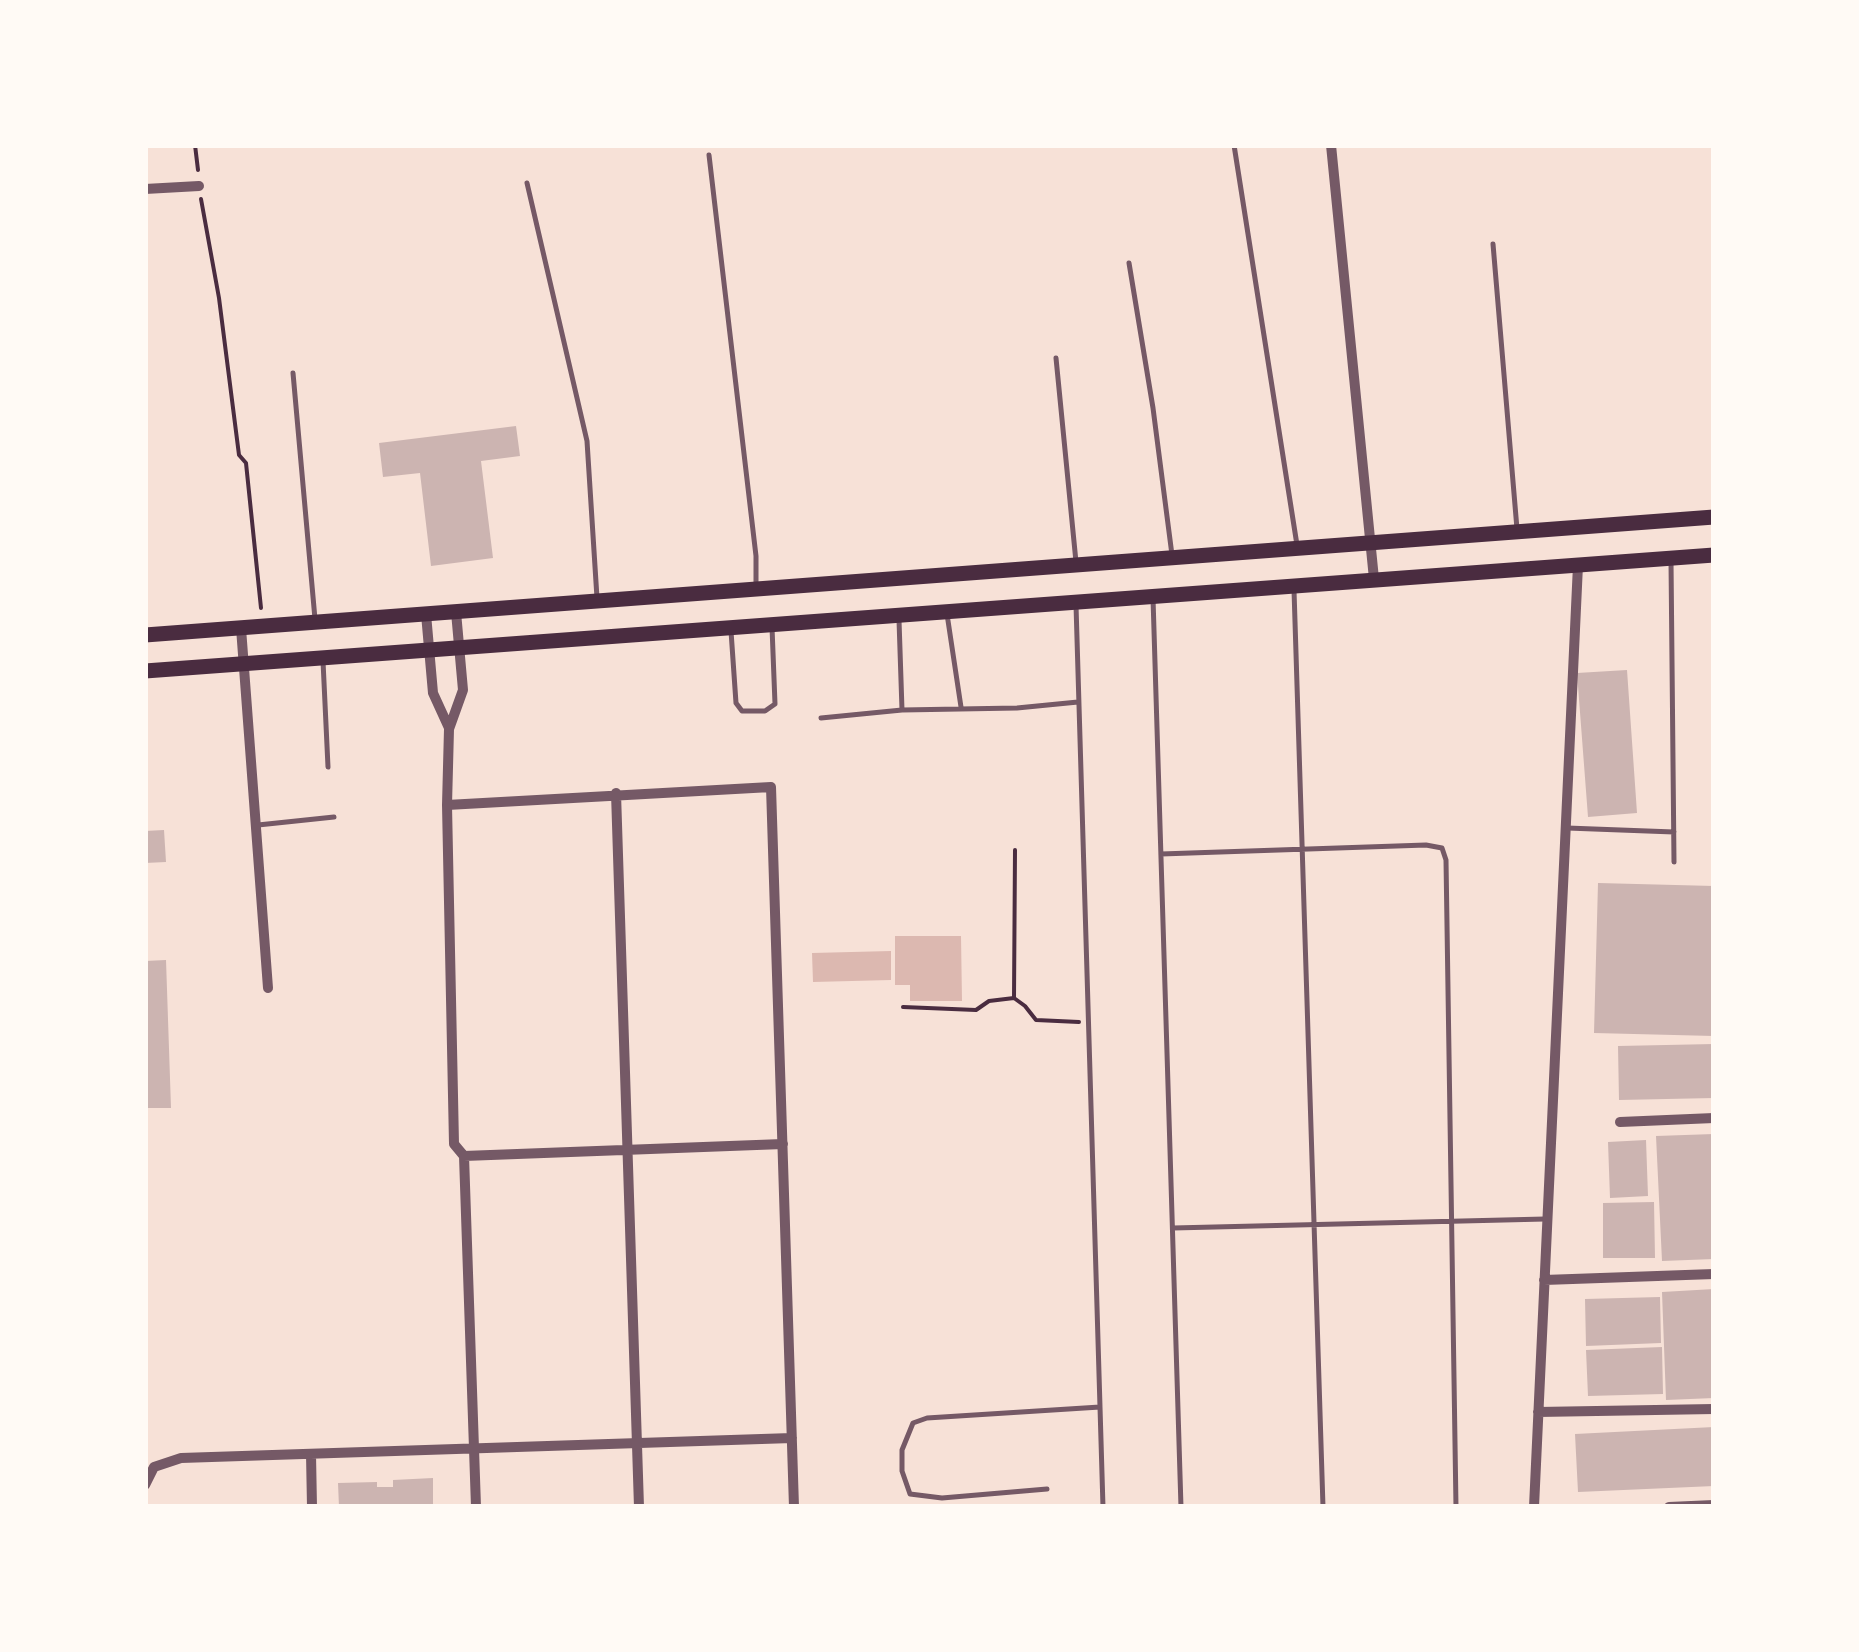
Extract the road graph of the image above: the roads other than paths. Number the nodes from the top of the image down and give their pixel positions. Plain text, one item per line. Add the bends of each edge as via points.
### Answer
1 (1234, 145) edge
2 (1331, 145) edge
3 (710, 155) dead end
4 (528, 183) dead end
5 (199, 186) road end
6 (145, 190) edge
7 (1493, 244) dead end
8 (1129, 264) dead end
9 (1056, 358) dead end
10 (293, 373) dead end
11 (1714, 517) edge
12 (1517, 532) junction
13 (1369, 542) junction
14 (1297, 548) junction
15 (1714, 556) edge
16 (1172, 558) junction
17 (1671, 559) junction
18 (1077, 565) junction
19 (1578, 566) junction
20 (1374, 579) junction
21 (1294, 584) junction
22 (756, 589) junction
23 (1153, 595) junction
24 (598, 601) junction
25 (1076, 601) junction
26 (947, 610) junction
27 (456, 612) junction
28 (426, 614) junction
29 (899, 614) junction
30 (315, 622) junction
31 (772, 624) junction
32 (730, 627) junction
33 (241, 628) junction
34 (145, 635) edge
35 (460, 648) junction
36 (429, 650) junction
37 (323, 658) junction
38 (244, 664) junction
39 (145, 671) edge
40 (1078, 702) junction
41 (961, 708) junction
42 (902, 710) junction
43 (820, 718) dead end
44 (449, 729) junction
45 (328, 767) dead end
46 (616, 793) junction
47 (447, 805) junction
48 (334, 817) dead end
49 (256, 825) junction
50 (1566, 828) junction
51 (1674, 832) junction
52 (1302, 849) junction
53 (1161, 854) junction
54 (1674, 862) dead end
55 (268, 988) dead end
56 (1714, 1118) edge
57 (1620, 1122) dead end
58 (782, 1144) junction
59 (628, 1150) junction
60 (464, 1156) junction
61 (1547, 1219) junction
62 (1451, 1222) junction
63 (1314, 1225) junction
64 (1173, 1228) junction
65 (1714, 1274) edge
66 (1544, 1280) junction
67 (1100, 1406) junction
68 (1714, 1408) edge
69 (1538, 1412) junction
70 (792, 1438) junction
71 (637, 1443) junction
72 (474, 1448) junction
73 (311, 1454) junction
74 (145, 1485) edge
75 (1046, 1490) dead end
76 (1714, 1506) edge
77 (312, 1507) edge
78 (476, 1507) edge
79 (639, 1507) edge
80 (794, 1507) edge
81 (1103, 1507) edge
82 (1181, 1507) edge
83 (1323, 1507) edge
84 (1456, 1507) edge
85 (1534, 1507) edge
86 (1669, 1507) edge

1 - 14 lane
2 - 13 street
3 - 22 lane
4 - 24 lane via 586,441
5 - 6 street
7 - 12 lane
8 - 16 lane
9 - 18 lane
10 - 30 lane
11 - 12 main road
12 - 13 main road
13 - 14 main road
13 - 20 street
14 - 16 main road
15 - 17 main road
16 - 18 main road
17 - 19 main road
17 - 51 lane
18 - 22 main road
19 - 20 main road
19 - 50 street
20 - 21 main road
21 - 23 main road
21 - 52 lane
22 - 24 main road
23 - 25 main road
23 - 53 lane
24 - 27 main road
25 - 26 main road
25 - 40 lane
26 - 29 main road
26 - 41 lane
27 - 28 main road
27 - 35 street
28 - 30 main road
28 - 36 street
29 - 31 main road
29 - 42 lane
30 - 33 main road
31 - 32 main road
31 - 32 lane via 775,704 764,711 742,711 736,703
32 - 35 main road
33 - 34 main road
33 - 38 street
35 - 36 main road
35 - 44 street via 462,690
36 - 37 main road
36 - 44 street via 432,693
37 - 38 main road
37 - 45 lane
38 - 39 main road
38 - 49 street
40 - 41 lane
40 - 67 lane
41 - 42 lane
42 - 43 lane
44 - 47 street
46 - 47 street
46 - 58 street via 771,787
46 - 59 street
47 - 60 street via 454,1144
48 - 49 lane
49 - 55 street
50 - 51 lane
50 - 61 street
51 - 54 lane
52 - 53 lane
52 - 62 lane via 1442,848
52 - 63 lane
53 - 64 lane
56 - 57 street
58 - 59 street
58 - 70 street
59 - 60 street
59 - 71 street
60 - 72 street
61 - 62 lane
61 - 66 street
62 - 63 lane
62 - 84 lane
63 - 64 lane
63 - 83 lane
64 - 82 lane
65 - 66 street
66 - 69 street
67 - 75 lane via 928,1418 913,1422 902,1450 910,1494
67 - 81 lane
68 - 69 street
69 - 85 street
70 - 71 street
70 - 80 street
71 - 72 street
71 - 79 street
72 - 73 street
72 - 78 street
73 - 74 street via 181,1458 154,1468
73 - 77 street
76 - 86 street

